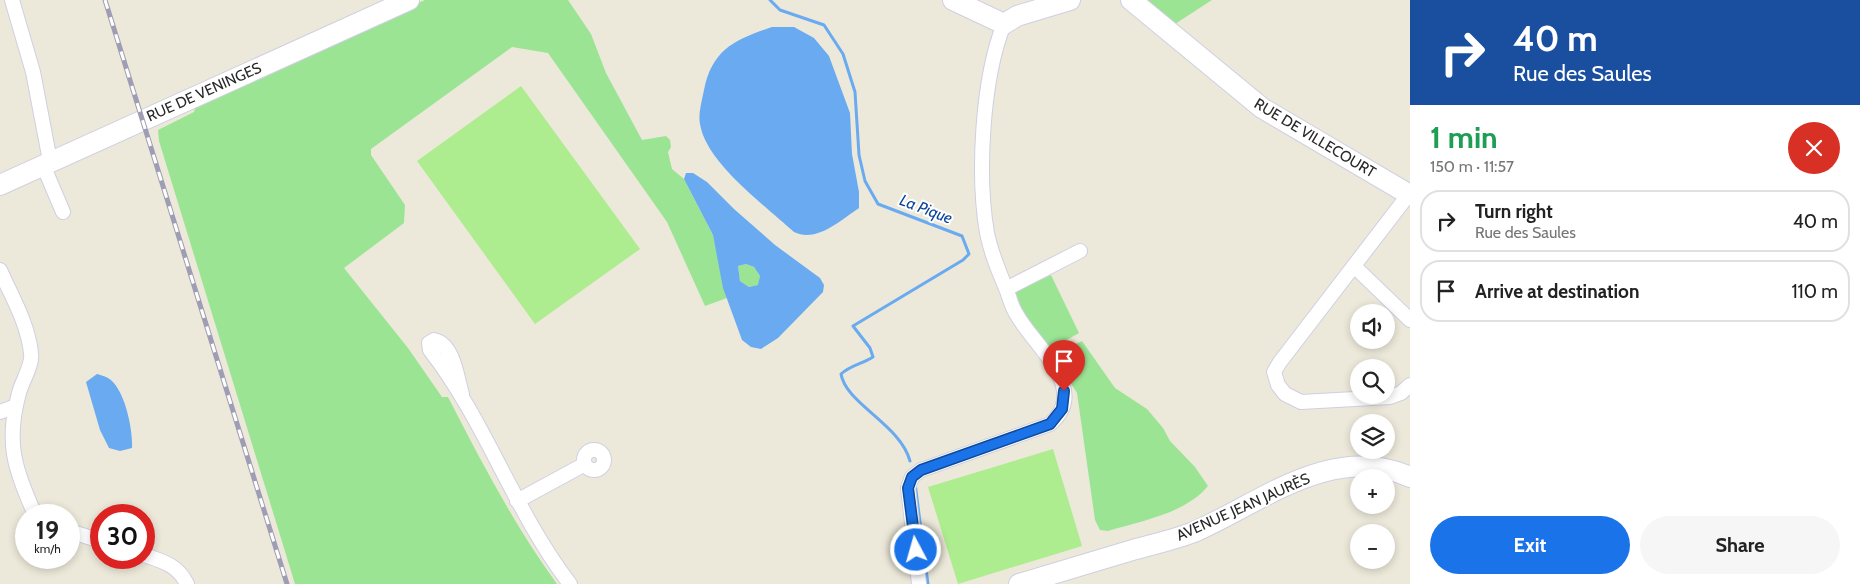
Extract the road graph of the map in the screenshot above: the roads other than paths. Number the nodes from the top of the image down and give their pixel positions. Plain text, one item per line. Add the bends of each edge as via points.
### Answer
1 (12, 0) edge
2 (409, 0) edge
3 (953, 0) edge
4 (1070, 0) edge
5 (1131, 0) edge
6 (1004, 24) junction
7 (46, 163) junction
8 (0, 185) edge
9 (1410, 194) edge
10 (63, 212) dead end
11 (1080, 250) dead end
12 (1355, 267) junction
13 (0, 270) edge
14 (1006, 289) junction
15 (1410, 320) edge
16 (1410, 385) edge
17 (462, 394) dead end
18 (16, 406) junction
19 (0, 412) edge
20 (585, 464) dead end
21 (1410, 477) edge
22 (516, 500) junction
23 (31, 504) edge
24 (155, 559) edge
25 (187, 584) edge
26 (570, 584) edge
27 (919, 584) edge
28 (1019, 584) edge

1 - 7 street via 33,72
2 - 7 street, RUE DE VENINGES
3 - 6 street
4 - 6 street via 1017,16
5 - 9 street, RUE DE VILLECOURT via 1262,108
6 - 14 street via 989,85 983,180 988,235
7 - 8 street, RUE DE VENINGES
7 - 10 street
9 - 12 street
11 - 14 street
12 - 15 street
12 - 16 street via 1280,362 1274,372 1275,380 1285,394 1301,402 1390,397
13 - 18 street via 26,328 32,355
14 - 27 street via 1017,316 1058,371 1064,391 1062,409 1050,424 921,470 912,477 908,488
17 - 22 street
18 - 19 street
18 - 23 street via 11,429 13,456
20 - 22 street
21 - 28 street, AVENUE JEAN JAURÈS via 1395,470 1364,466 1331,468 1282,487 1193,532
22 - 26 street via 544,550
24 - 25 street via 172,564

